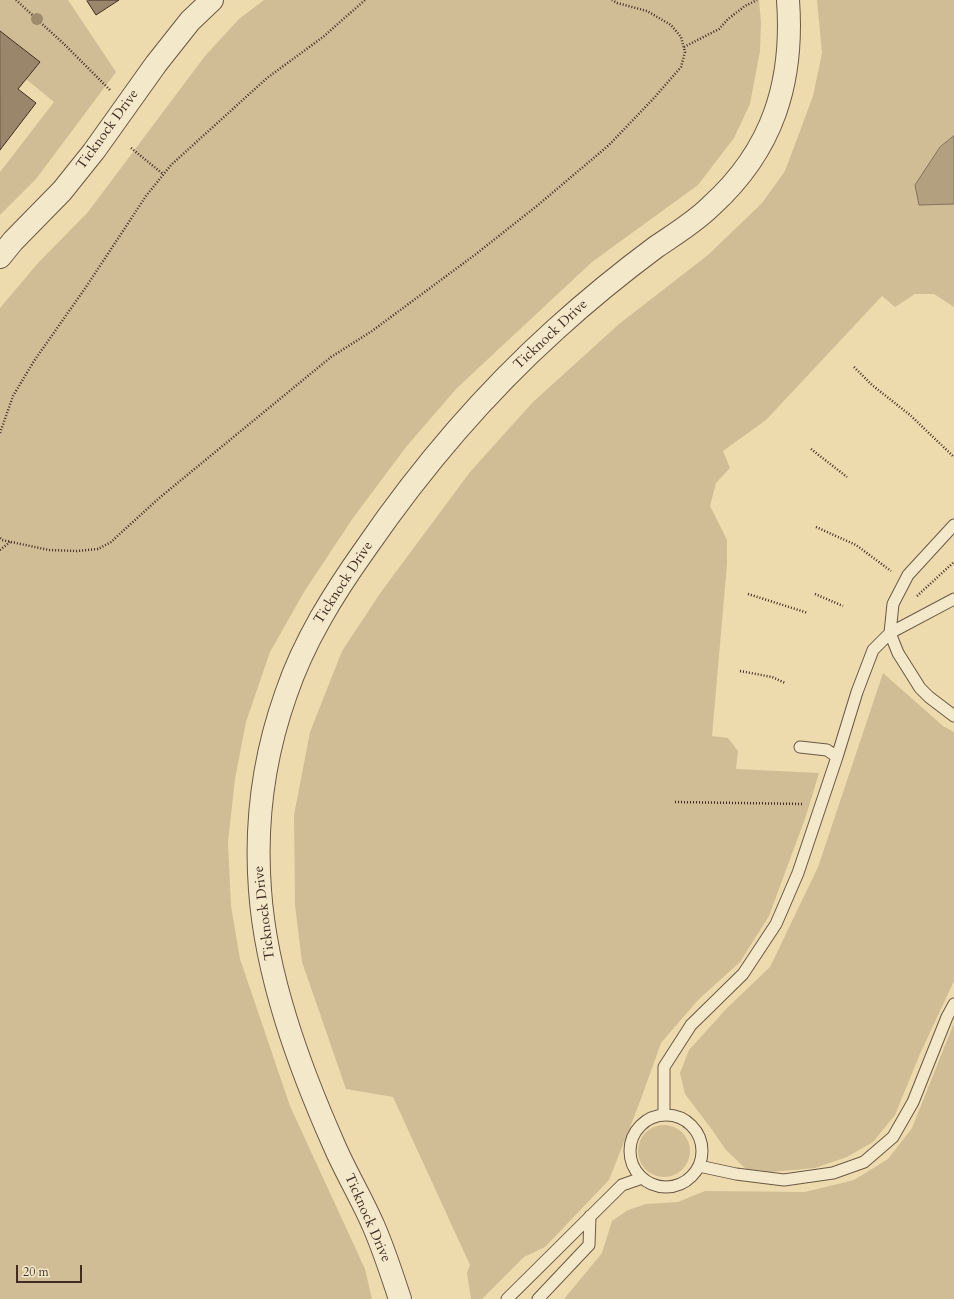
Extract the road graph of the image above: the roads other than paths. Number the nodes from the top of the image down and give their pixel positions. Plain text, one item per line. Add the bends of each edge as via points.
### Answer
1 (212, 0) edge
2 (788, 0) edge
3 (0, 257) edge
4 (954, 525) edge
5 (954, 599) edge
6 (890, 633) junction
7 (954, 716) edge
8 (800, 747) dead end
9 (837, 757) junction
10 (954, 1004) edge
11 (664, 1115) junction
12 (699, 1166) junction
13 (642, 1178) junction
14 (590, 1216) junction
15 (400, 1299) edge
16 (507, 1299) edge
17 (538, 1299) edge

1 - 3 street, Ticknock Drive via 190,21 156,64 62,191
2 - 15 street, Ticknock Drive via 789,44 783,87 776,110 751,162 710,208 622,273 555,330 482,401 423,469 355,564 314,630 286,693 276,725 259,821 258,856 263,922 272,971 294,1044 317,1105 374,1226
4 - 6 lane via 908,576 893,604
5 - 6 lane
6 - 7 lane via 898,653 920,688
6 - 9 lane via 873,650
8 - 9 lane via 826,750
9 - 11 lane via 798,873 776,924 743,974 691,1025 664,1067
10 - 12 lane via 913,1102 893,1137 864,1162 833,1173 784,1180
11 - 12 lane via 676,1116 688,1122 696,1131 702,1142 703,1154
11 - 13 lane via 642,1124 630,1145 634,1169
12 - 13 lane via 693,1176 674,1187 662,1188 651,1185
13 - 14 lane via 622,1185
14 - 16 lane
14 - 17 lane via 589,1245

